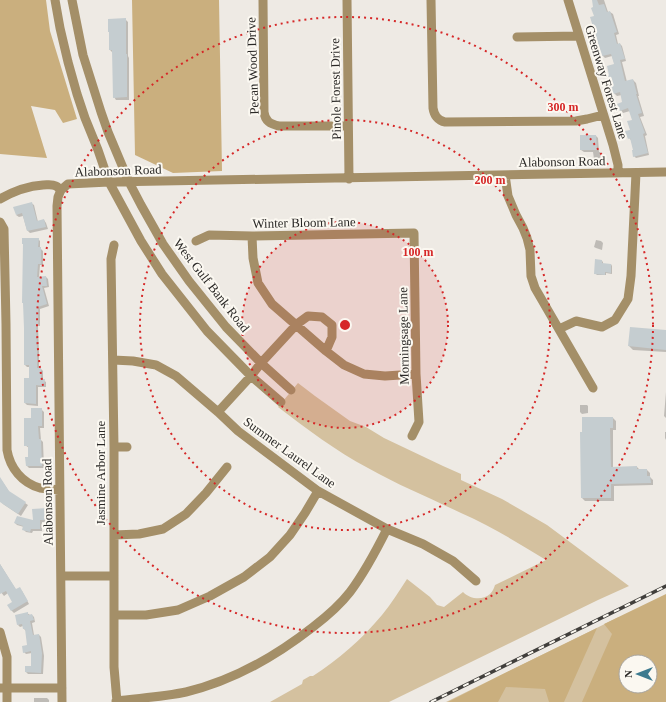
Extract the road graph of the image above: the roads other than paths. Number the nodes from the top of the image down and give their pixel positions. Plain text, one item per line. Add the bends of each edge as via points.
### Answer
1 (55, 0) edge
2 (72, 0) edge
3 (263, 0) edge
4 (347, 0) edge
5 (431, 0) edge
6 (568, 0) edge
7 (77, 24) junction
8 (60, 28) junction
9 (579, 36) junction
10 (517, 37) dead end
11 (603, 115) junction
12 (348, 126) junction
13 (666, 172) edge
14 (618, 173) junction
15 (636, 173) junction
16 (505, 175) junction
17 (349, 179) junction
18 (109, 182) junction
19 (130, 182) junction
20 (61, 190) junction
21 (0, 198) edge
22 (0, 222) edge
23 (414, 233) joint
24 (252, 236) junction
25 (196, 241) dead end
26 (114, 245) dead end
27 (3, 309) edge
28 (297, 324) junction
29 (559, 329) junction
30 (326, 351) junction
31 (113, 360) junction
32 (261, 363) junction
33 (416, 374) junction
34 (251, 376) junction
35 (593, 388) dead end
36 (291, 390) dead end
37 (3, 396) edge
38 (281, 402) dead end
39 (218, 412) junction
40 (412, 436) dead end
41 (114, 447) junction
42 (127, 447) dead end
43 (227, 467) dead end
44 (59, 490) junction
45 (318, 492) junction
46 (387, 529) junction
47 (114, 535) junction
48 (61, 576) junction
49 (114, 576) junction
50 (476, 581) dead end
51 (115, 615) junction
52 (0, 632) edge
53 (4, 688) edge
54 (62, 688) junction
55 (116, 701) edge
56 (7, 702) edge
57 (62, 702) edge

1 - 8 street
2 - 7 street, West Gulf Bank Road
3 - 12 street, Pecan Wood Drive via 266,119 271,124 279,126
4 - 12 street, Pinole Forest Drive
5 - 11 street via 433,112 439,120 576,121
6 - 9 street, Greenway Forest Lane
7 - 8 street
7 - 19 street, West Gulf Bank Road via 83,55 101,112
8 - 18 street via 77,94
9 - 10 street
9 - 11 street, Greenway Forest Lane
11 - 14 street, Greenway Forest Lane via 618,165
12 - 17 street, Pinole Forest Drive
13 - 15 street, Alabonson Road
14 - 15 street, Alabonson Road
14 - 16 street, Alabonson Road
15 - 29 street via 628,299 615,320 602,327 576,321
16 - 17 street, Alabonson Road
16 - 29 street via 508,196 527,238 531,276 535,288
17 - 19 street, Alabonson Road
18 - 19 street, Alabonson Road
18 - 20 street, Alabonson Road via 68,184
18 - 34 street via 162,274 207,331
19 - 32 street, West Gulf Bank Road via 163,244 188,281 226,327
20 - 21 street via 52,184 38,185
20 - 44 street, Alabonson Road via 56,206
22 - 27 street via 4,229
23 - 24 street, Winter Bloom Lane
23 - 33 street, Morningsage Lane
24 - 25 street, Winter Bloom Lane via 210,235
24 - 28 street via 258,283 272,304
26 - 31 street, Jasmine Arbor Lane via 111,259
27 - 37 street via 6,324
28 - 30 street
28 - 30 street via 308,316 322,317 332,325 332,337
28 - 32 street
29 - 35 street
30 - 33 street via 344,366 364,374
31 - 39 street, Summer Laurel Lane via 156,365 176,376
31 - 41 street, Jasmine Arbor Lane
32 - 34 street
32 - 36 street, West Gulf Bank Road
33 - 40 street, Morningsage Lane via 418,422
34 - 38 street
34 - 39 street
37 - 44 street via 8,458 13,467 19,476 28,482 39,487
39 - 45 street, Summer Laurel Lane via 238,431
41 - 42 street
41 - 47 street, Jasmine Arbor Lane
43 - 47 street via 186,514 163,529 139,534
44 - 48 street, Alabonson Road
45 - 46 street, Summer Laurel Lane
45 - 51 street via 290,535 270,557 244,577 178,610 146,616
46 - 50 street, Summer Laurel Lane via 454,560
46 - 55 street via 369,564 349,593 328,616 302,636 244,671 218,682 186,692
47 - 49 street, Jasmine Arbor Lane
48 - 49 street
48 - 54 street, Alabonson Road
49 - 51 street, Jasmine Arbor Lane
51 - 55 street, Jasmine Arbor Lane
52 - 53 street via 7,657
53 - 54 street
53 - 56 street
54 - 57 street, Alabonson Road

